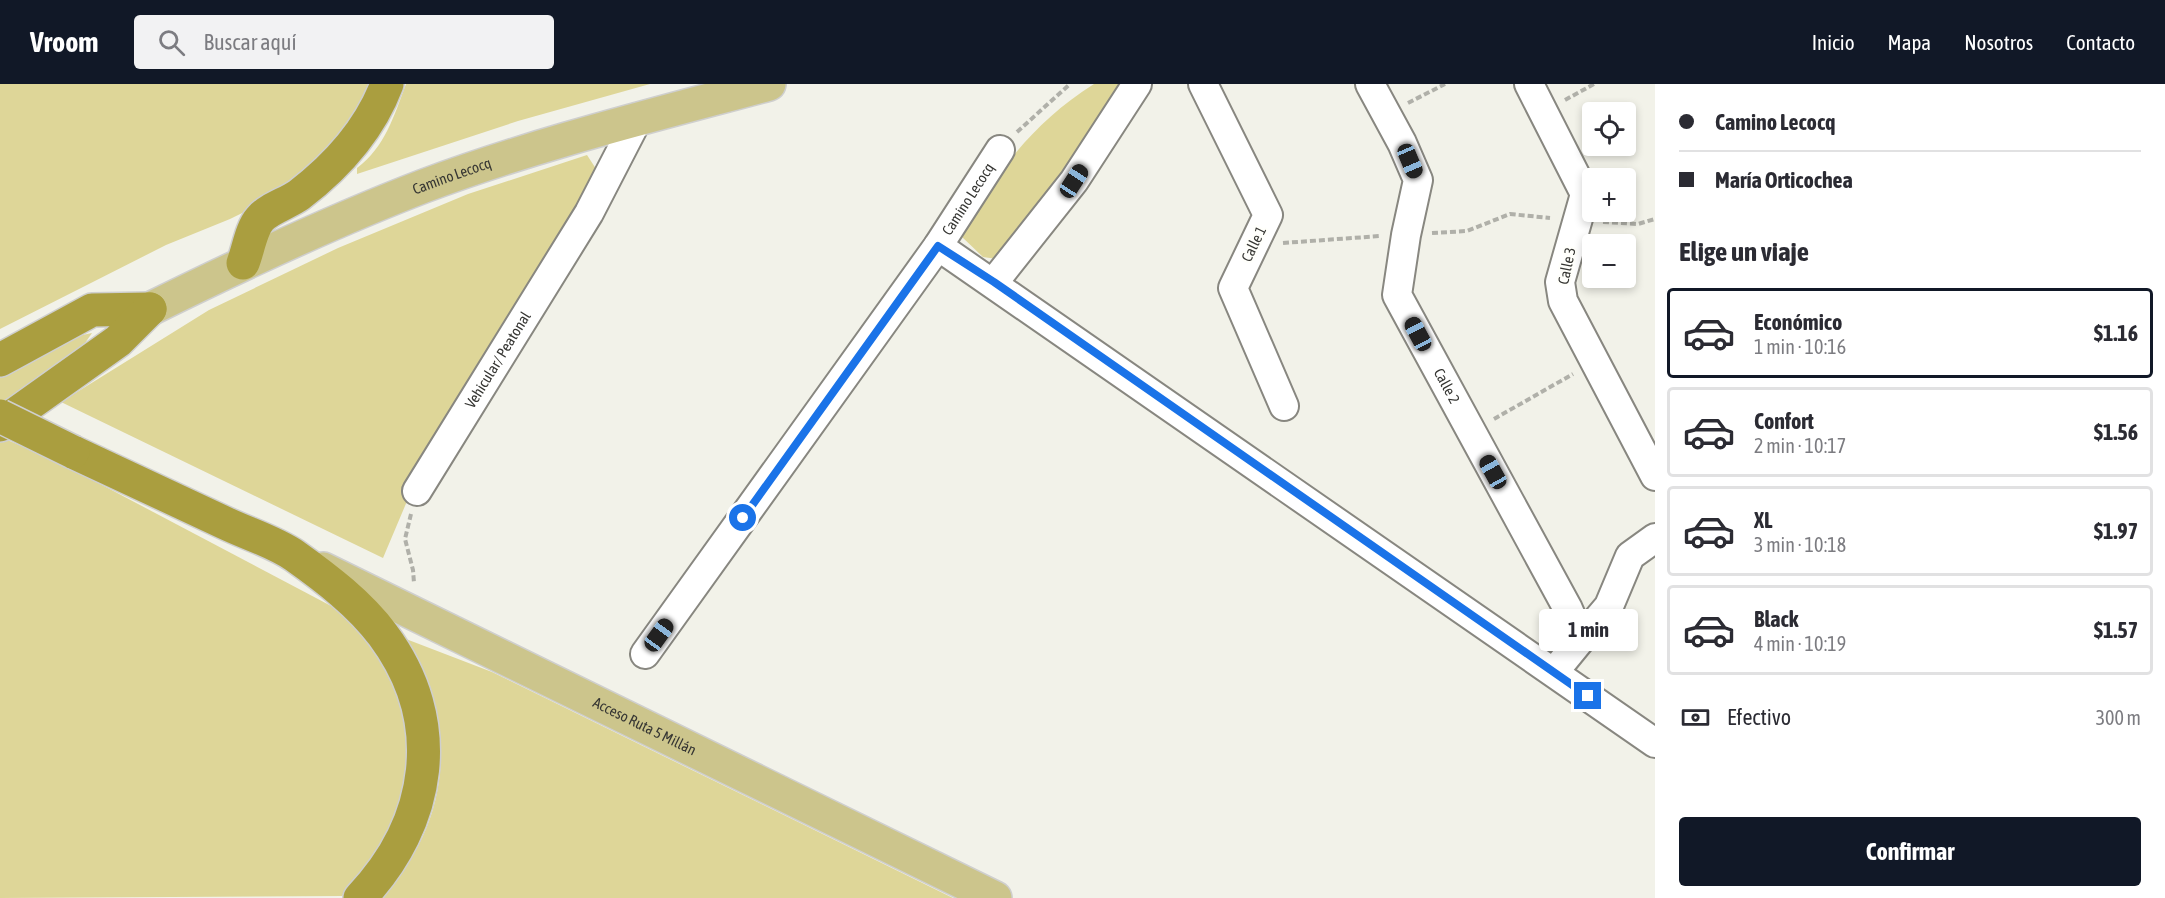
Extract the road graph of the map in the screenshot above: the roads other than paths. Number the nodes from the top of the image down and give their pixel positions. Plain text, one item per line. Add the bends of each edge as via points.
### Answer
1 (387, 84) edge
2 (769, 84) edge
3 (1137, 84) edge
4 (1203, 84) edge
5 (1370, 84) edge
6 (1529, 84) edge
7 (637, 120) junction
8 (1000, 150) road end
9 (938, 246) junction
10 (243, 263) junction
11 (994, 282) junction
12 (150, 309) junction
13 (0, 360) edge
14 (1284, 406) dead end
15 (0, 416) edge
16 (0, 425) edge
17 (1655, 476) edge
18 (417, 491) road end
19 (1655, 538) edge
20 (293, 555) junction
21 (1581, 639) junction
22 (645, 654) dead end
23 (1554, 672) junction
24 (1655, 743) edge
25 (360, 898) edge
26 (995, 898) edge

1 - 10 highway via 366,126 349,148 314,183 260,219
2 - 7 main road, Camino Lecocq
3 - 11 street via 1074,181
4 - 14 street, Calle 1 via 1268,215 1233,288
5 - 21 street, Calle 2 via 1418,180 1397,295
6 - 17 street, Calle 3 via 1585,194 1560,282 1563,301
7 - 10 main road, Camino Lecocq via 426,186
7 - 18 street, Vehicular/ Peatonal via 589,213
8 - 9 street, Camino Lecocq
9 - 11 street
9 - 22 street, Camino Lecocq
10 - 12 main road, Camino Lecocq
11 - 23 street
12 - 13 highway via 92,310
12 - 16 highway via 118,341
15 - 20 highway, bridge
19 - 21 street via 1630,556 1610,606
20 - 25 highway via 358,607 382,634 402,664 416,696 422,726 425,759 412,820 390,861
20 - 26 main road, Acceso Ruta 5 Millán
21 - 23 street
23 - 24 street

